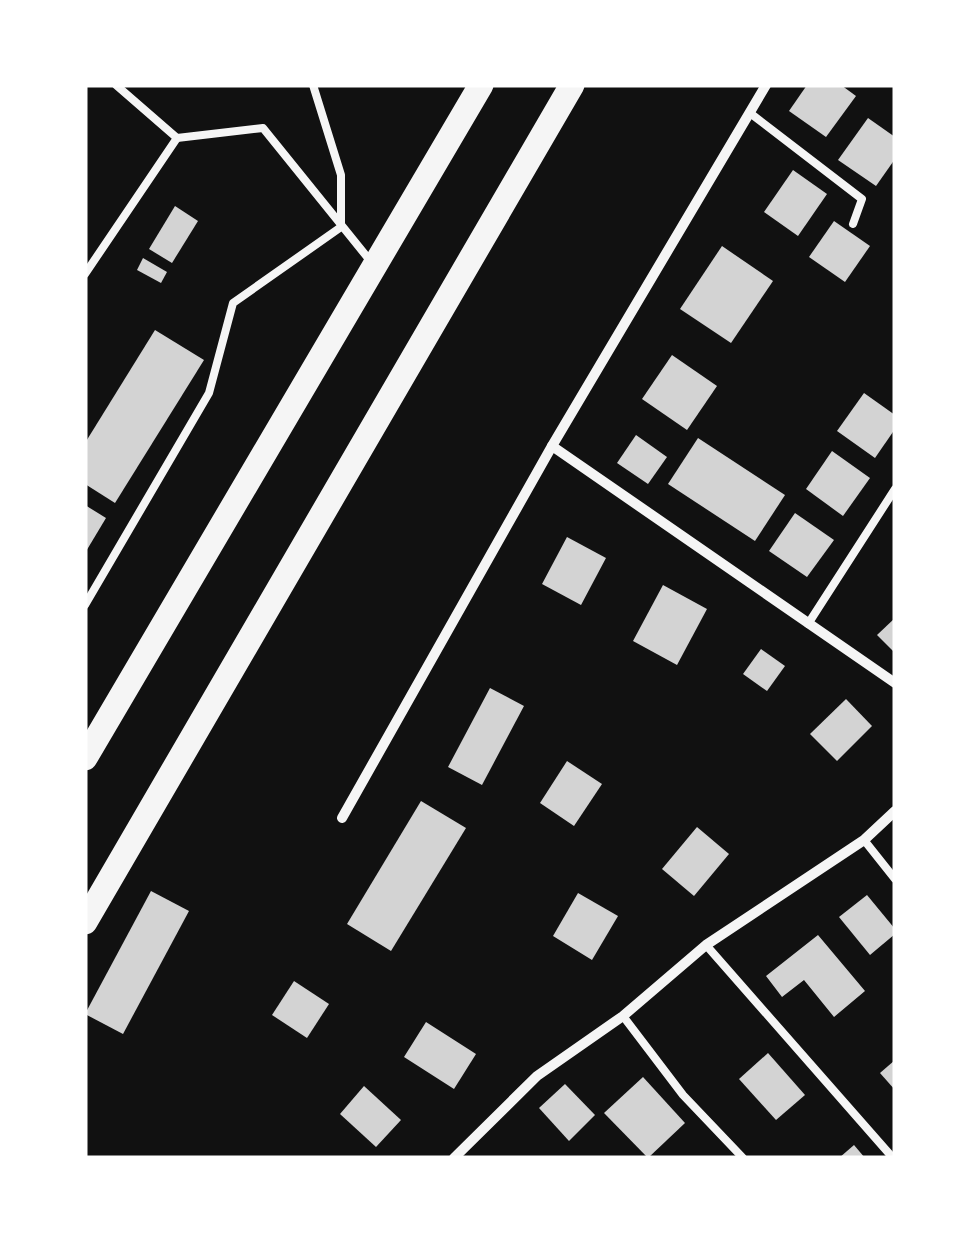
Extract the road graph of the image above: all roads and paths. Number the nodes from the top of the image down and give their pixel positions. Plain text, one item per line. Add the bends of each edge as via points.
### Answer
1 (116, 85) edge
2 (313, 85) edge
3 (481, 85) edge
4 (572, 85) edge
5 (766, 85) edge
6 (750, 113) junction
7 (178, 138) junction
8 (852, 224) dead end
9 (341, 227) junction
10 (374, 266) junction
11 (85, 274) edge
12 (552, 446) junction
13 (895, 489) edge
14 (85, 605) edge
15 (808, 624) junction
16 (895, 683) edge
17 (85, 758) edge
18 (895, 811) edge
19 (342, 818) dead end
20 (864, 840) junction
21 (895, 879) edge
22 (85, 922) edge
23 (706, 945) junction
24 (623, 1016) junction
25 (454, 1158) edge
26 (744, 1158) edge
27 (892, 1158) edge

1 - 7 lane
2 - 9 lane via 341,176
3 - 10 main road
4 - 22 main road
5 - 6 street
6 - 8 lane via 862,199
6 - 12 street
7 - 9 lane via 263,128
7 - 11 lane
9 - 10 lane
9 - 14 lane via 233,303 209,394
10 - 17 main road
12 - 15 street
12 - 19 street
13 - 15 lane
15 - 16 street
18 - 20 street
20 - 21 lane
20 - 23 street
23 - 24 street
23 - 27 lane
24 - 25 street via 537,1076
24 - 26 lane

